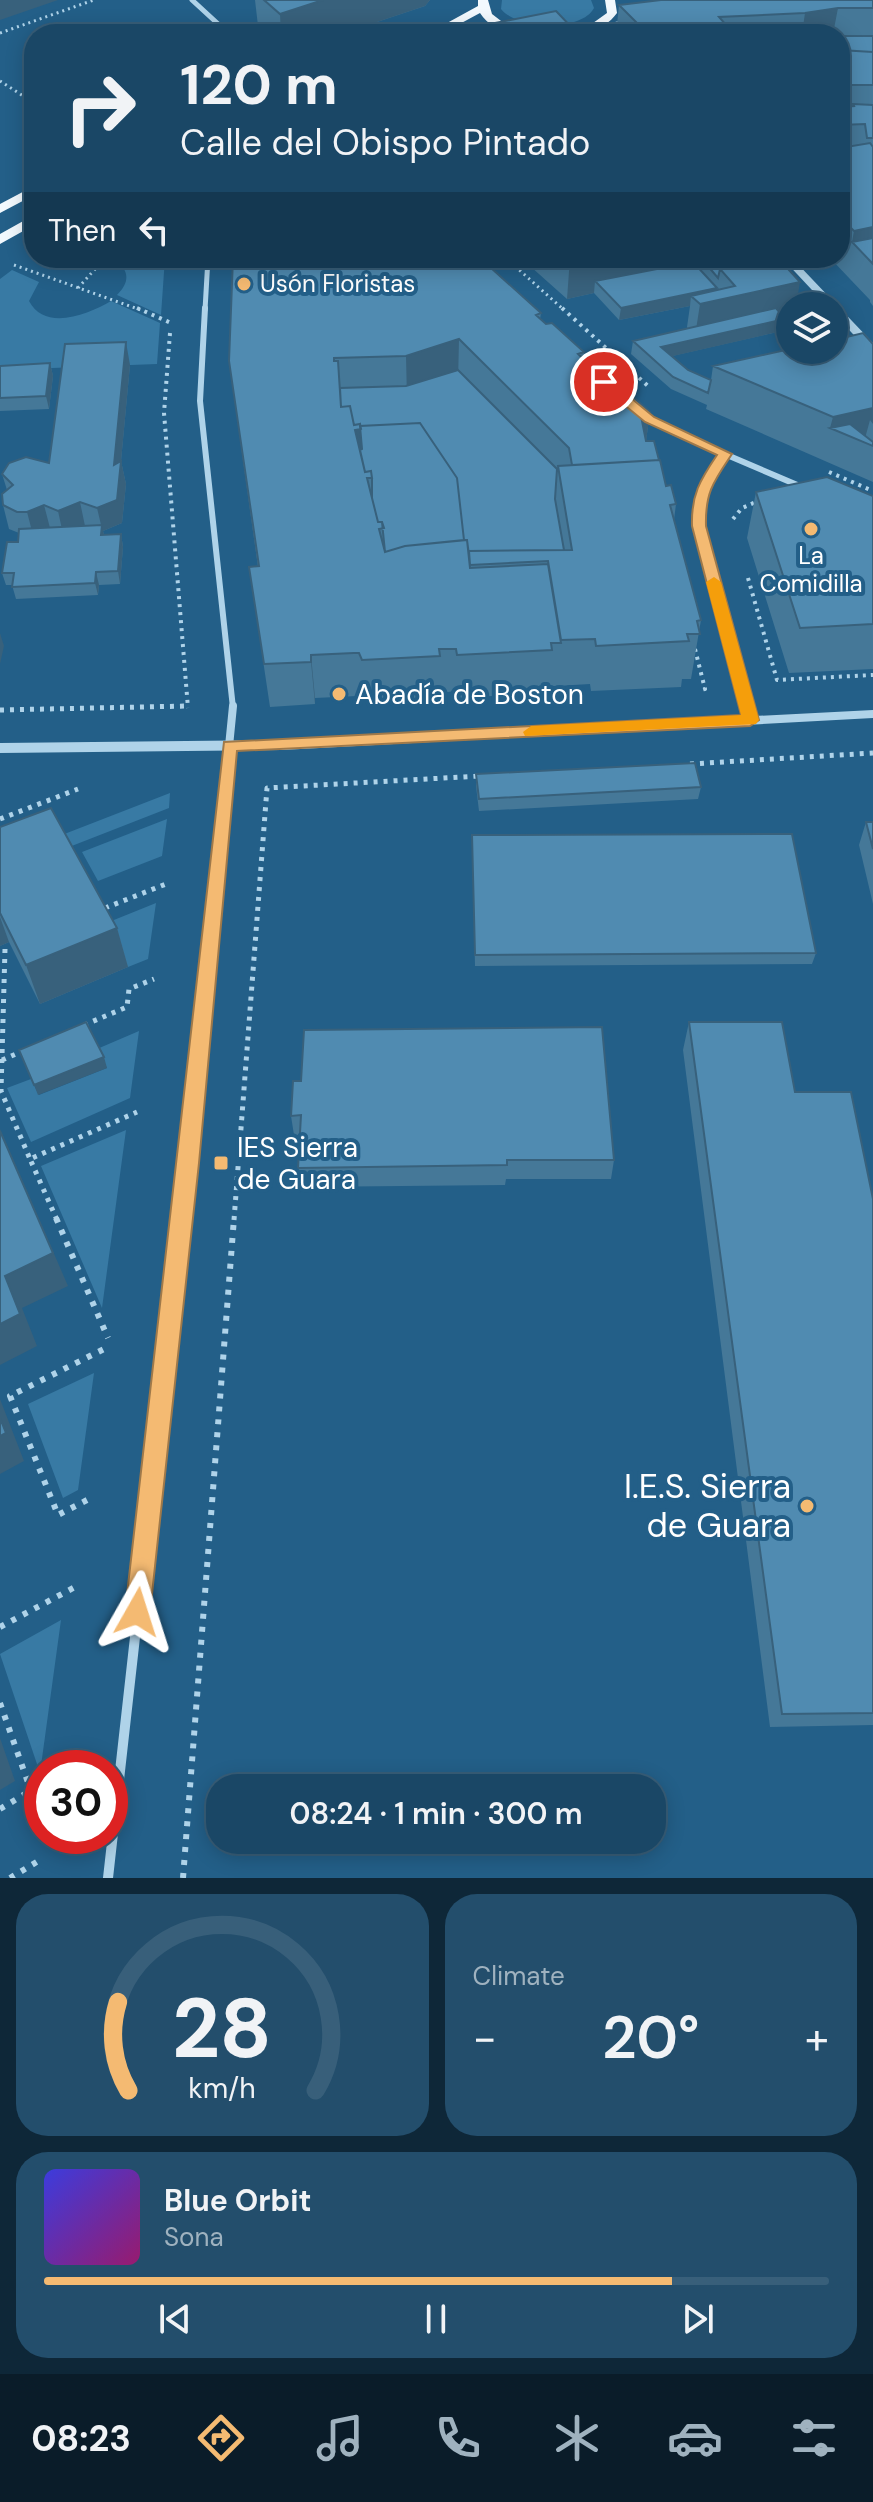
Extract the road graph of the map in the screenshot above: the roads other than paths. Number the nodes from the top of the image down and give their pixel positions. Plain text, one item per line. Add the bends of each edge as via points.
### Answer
1 (192, 0) edge
2 (616, 3) edge
3 (482, 4) edge
4 (645, 18) edge
5 (218, 24) edge
6 (449, 24) edge
7 (499, 24) edge
8 (601, 24) edge
9 (612, 24) edge
10 (24, 196) edge
11 (0, 209) edge
12 (24, 225) edge
13 (0, 240) edge
14 (207, 268) edge
15 (796, 268) edge
16 (819, 292) edge
17 (848, 323) edge
18 (873, 349) edge
19 (638, 411) edge
20 (725, 454) junction
21 (811, 490) edge
22 (873, 714) edge
23 (750, 720) junction
24 (229, 746) junction
25 (0, 748) edge
26 (108, 1878) edge

1 - 5 street
2 - 8 main road
3 - 6 main road
3 - 7 main road
4 - 9 main road
10 - 11 main road
12 - 13 main road
14 - 24 street via 200,401 233,706
15 - 16 street
17 - 18 street
19 - 20 street
20 - 21 street
20 - 23 street via 702,487 699,526
22 - 23 street
23 - 24 street
24 - 25 street
24 - 26 street

